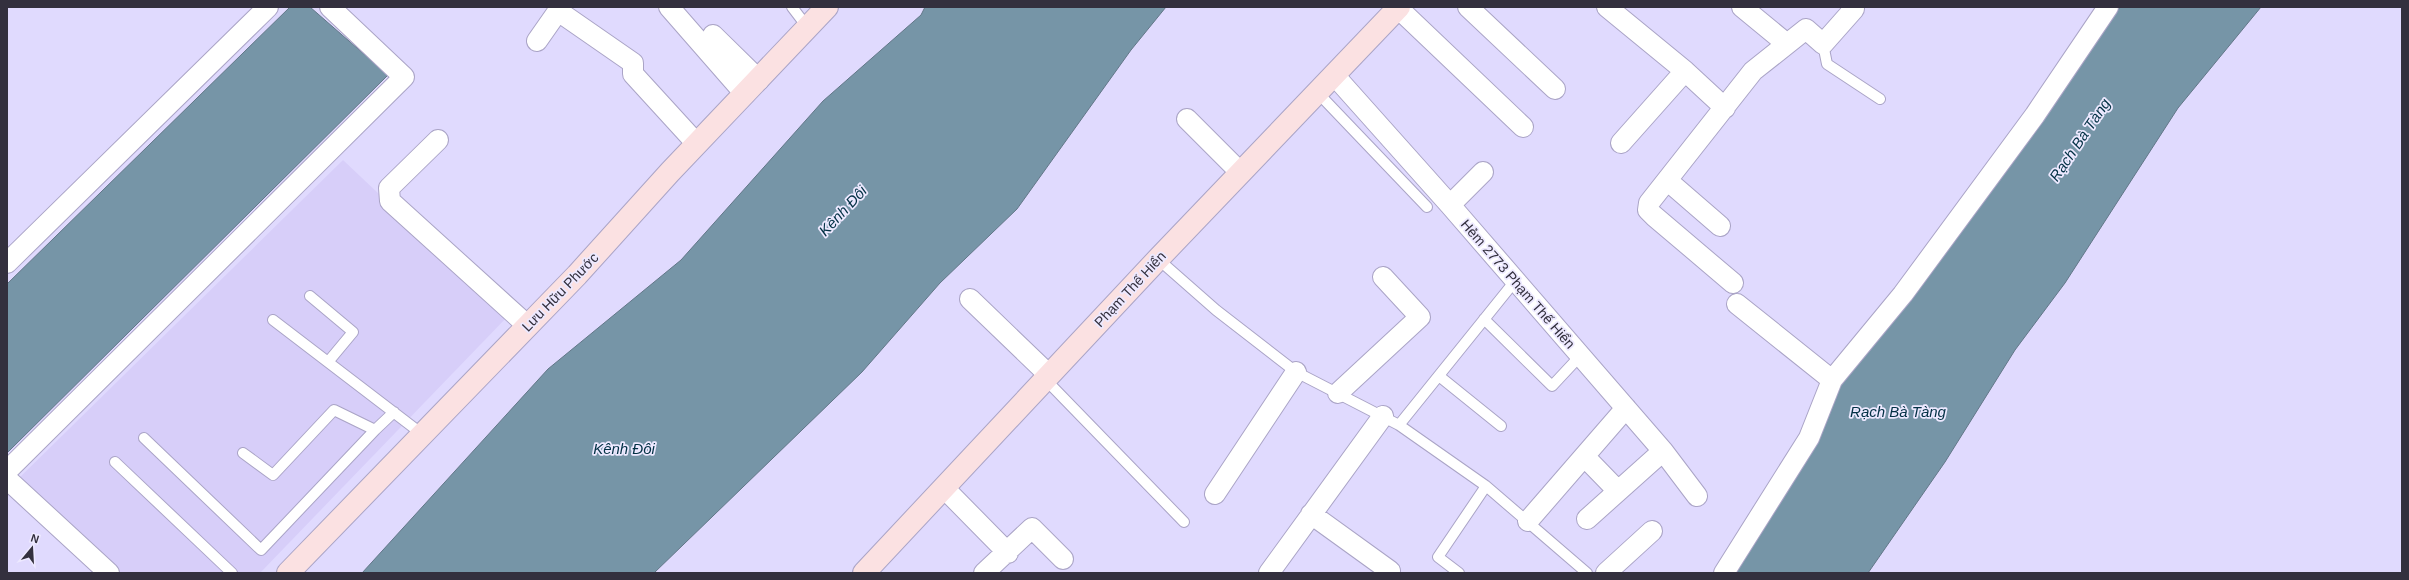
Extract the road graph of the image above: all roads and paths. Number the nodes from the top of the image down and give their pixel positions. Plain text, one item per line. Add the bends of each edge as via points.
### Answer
1 (268, 7) edge
2 (330, 7) edge
3 (669, 7) edge
4 (792, 7) edge
5 (827, 7) edge
6 (1468, 7) edge
7 (1607, 7) edge
8 (1742, 7) edge
9 (1851, 7) edge
10 (2108, 7) edge
11 (1399, 8) edge
12 (808, 28) junction
13 (713, 35) dead end
14 (536, 41) dead end
15 (1787, 44) junction
16 (1823, 44) junction
17 (1685, 71) junction
18 (1334, 75) junction
19 (752, 87) junction
20 (1556, 89) dead end
21 (1318, 93) junction
22 (1880, 99) dead end
23 (1725, 108) junction
24 (1187, 118) dead end
25 (1523, 126) dead end
26 (438, 140) dead end
27 (1621, 143) dead end
28 (696, 144) junction
29 (1484, 172) dead end
30 (1241, 173) junction
31 (1668, 181) junction
32 (1450, 205) junction
33 (1426, 207) dead end
34 (1720, 226) dead end
35 (1158, 259) junction
36 (7, 263) edge
37 (1383, 277) dead end
38 (1515, 281) junction
39 (1733, 284) dead end
40 (310, 296) dead end
41 (970, 299) dead end
42 (1737, 304) dead end
43 (1484, 319) junction
44 (273, 320) dead end
45 (528, 326) junction
46 (1580, 356) junction
47 (328, 362) junction
48 (1296, 372) junction
49 (1439, 376) junction
50 (1047, 377) junction
51 (1832, 380) junction
52 (1338, 393) junction
53 (1626, 408) junction
54 (394, 412) junction
55 (1391, 421) junction
56 (1501, 426) dead end
57 (375, 430) junction
58 (422, 434) junction
59 (144, 438) dead end
60 (1663, 451) junction
61 (243, 453) dead end
62 (1585, 457) junction
63 (115, 462) dead end
64 (7, 471) edge
65 (7, 479) edge
66 (1486, 486) junction
67 (944, 488) junction
68 (1618, 492) junction
69 (1215, 494) dead end
70 (1696, 496) dead end
71 (1311, 514) junction
72 (1588, 519) dead end
73 (1528, 521) junction
74 (1184, 522) dead end
75 (1652, 530) dead end
76 (1008, 553) junction
77 (1063, 559) dead end
78 (109, 573) edge
79 (232, 573) edge
80 (288, 573) edge
81 (864, 573) edge
82 (984, 573) edge
83 (1269, 573) edge
84 (1389, 573) edge
85 (1459, 573) edge
86 (1587, 573) edge
87 (1606, 573) edge
88 (1724, 573) edge

1 - 36 street
2 - 64 street via 404,77
3 - 19 street
4 - 12 lane
5 - 12 main road, Lưu Hữu Phước
6 - 20 street
7 - 17 street
8 - 15 street
9 - 16 street via 1854,9
10 - 51 street via 2035,115 1912,281
11 - 18 main road, Phạm Thế Hiển
11 - 25 street
12 - 19 main road, Lưu Hữu Phước
13 - 19 street
14 - 28 street via 558,10 633,63 633,74
15 - 16 street via 1806,29
15 - 23 street via 1754,71
16 - 22 lane via 1827,64
17 - 23 street
17 - 27 street
18 - 21 main road, Phạm Thế Hiển
18 - 32 street, Hẻm 2773 Phạm Thế Hiển
19 - 28 main road, Lưu Hữu Phước
21 - 30 main road, Phạm Thế Hiển
21 - 33 lane
23 - 31 street
24 - 30 street
26 - 45 street via 389,188 390,201
28 - 45 main road, Lưu Hữu Phước
29 - 32 street
30 - 35 main road, Phạm Thế Hiển
31 - 34 street
31 - 39 street via 1649,203 1648,210
32 - 38 street, Hẻm 2773 Phạm Thế Hiển
35 - 48 lane via 1216,310
35 - 50 main road, Phạm Thế Hiển
37 - 52 street via 1420,317
38 - 43 lane
38 - 46 street, Hẻm 2773 Phạm Thế Hiển
40 - 47 lane via 353,332
41 - 50 street
42 - 51 street
43 - 46 lane via 1552,386
43 - 49 lane
44 - 47 lane
45 - 58 main road, Lưu Hữu Phước
46 - 53 street, Hẻm 2773 Phạm Thế Hiển
47 - 54 lane
48 - 52 lane
48 - 69 street
49 - 55 lane
49 - 56 lane
50 - 67 main road, Phạm Thế Hiển
50 - 74 lane
51 - 88 street via 1809,438
52 - 55 lane
53 - 60 street, Hẻm 2773 Phạm Thế Hiển
53 - 62 street
54 - 57 lane
54 - 58 lane
55 - 66 lane
55 - 71 street
57 - 59 lane via 261,550
57 - 61 lane via 334,410 273,475
58 - 80 main road, Lưu Hữu Phước
60 - 68 street
60 - 70 street, Hẻm 2773 Phạm Thế Hiển
62 - 68 street
62 - 73 street
63 - 79 lane
65 - 78 street
66 - 73 lane
66 - 85 lane via 1438,557
67 - 76 street
67 - 81 main road, Phạm Thế Hiển
68 - 72 street
71 - 83 street
71 - 84 street
73 - 86 lane
75 - 87 street
76 - 77 street via 1032,528
76 - 82 street

